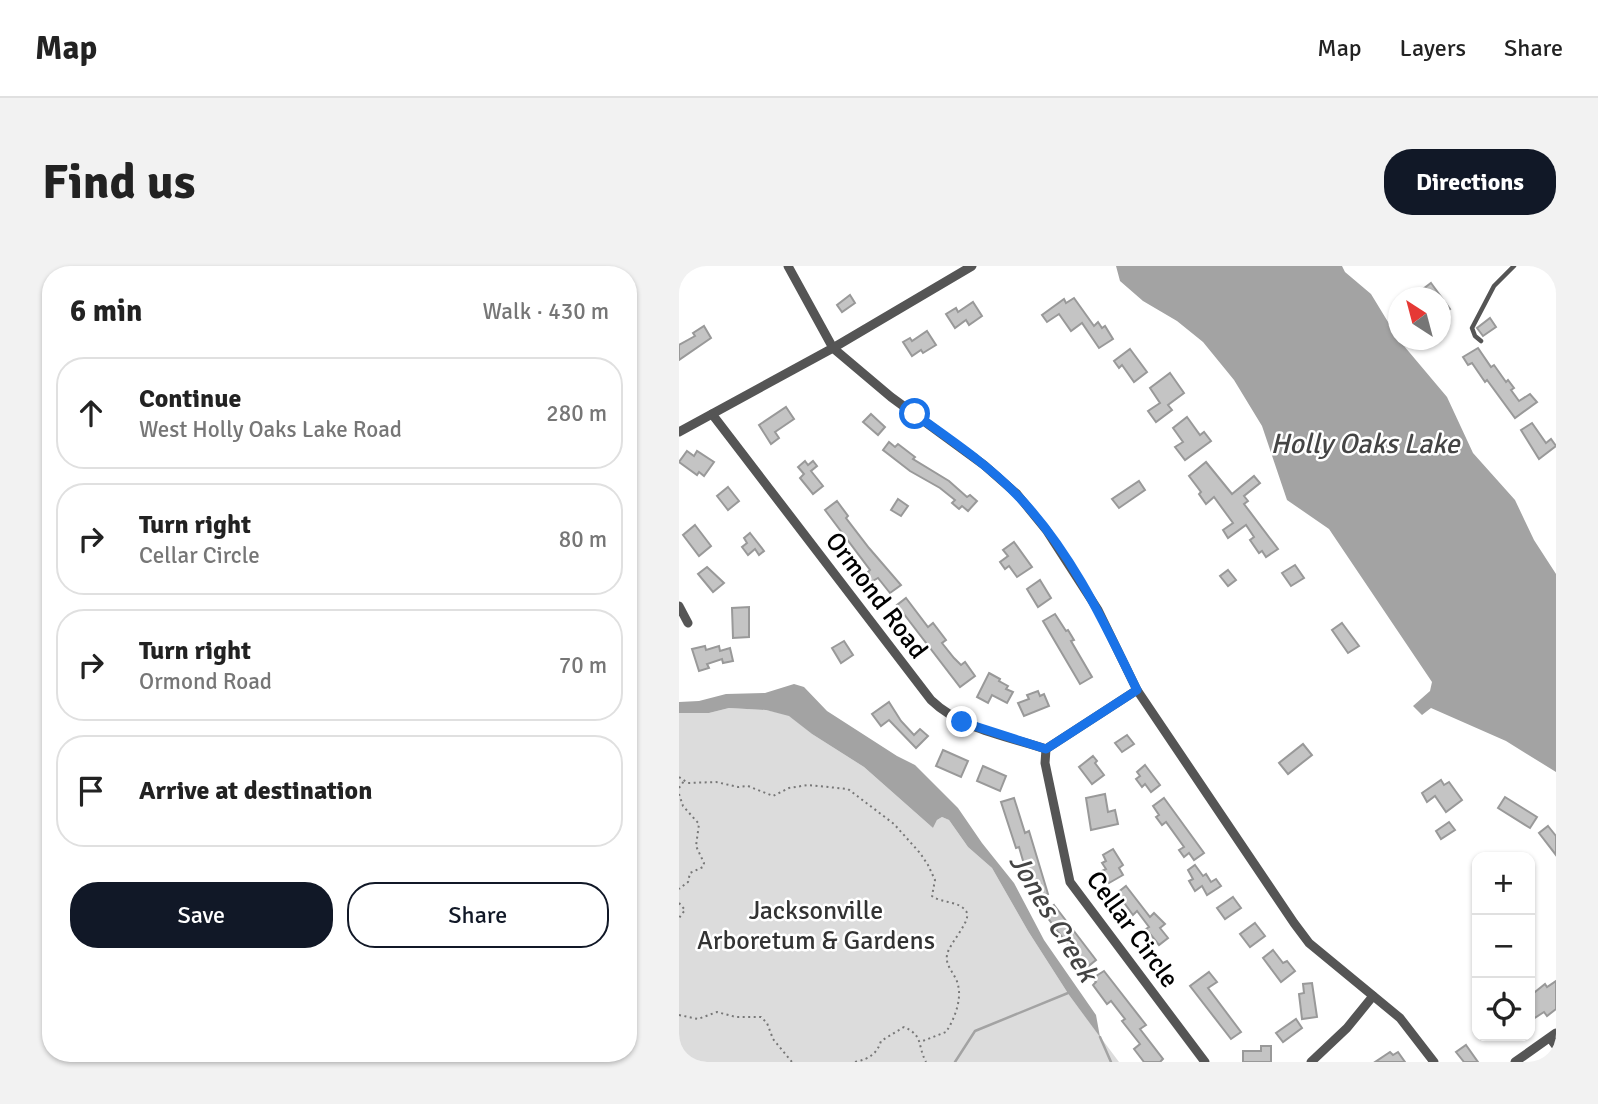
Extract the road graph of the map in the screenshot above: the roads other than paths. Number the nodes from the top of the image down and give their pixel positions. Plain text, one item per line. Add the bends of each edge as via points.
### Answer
1 (788, 266) edge
2 (972, 266) edge
3 (1514, 266) edge
4 (1481, 341) dead end
5 (833, 348) junction
6 (712, 414) junction
7 (679, 432) edge
8 (679, 606) edge
9 (688, 623) dead end
10 (1137, 690) junction
11 (1046, 749) junction
12 (1373, 996) junction
13 (1553, 1035) edge
14 (1556, 1046) edge
15 (1205, 1062) edge
16 (1311, 1062) edge
17 (1434, 1062) edge
18 (1515, 1062) edge

1 - 5 street
2 - 5 street
3 - 4 lane via 1494,286 1472,328
5 - 6 street
5 - 10 street via 1017,494 1098,610
6 - 7 street
6 - 11 street, Ormond Road via 931,700 962,722
8 - 9 street
10 - 11 street
10 - 12 street via 1309,943
11 - 15 street, Cellar Circle via 1070,882
12 - 16 street
12 - 17 street via 1400,1018
13 - 14 street
13 - 18 street

